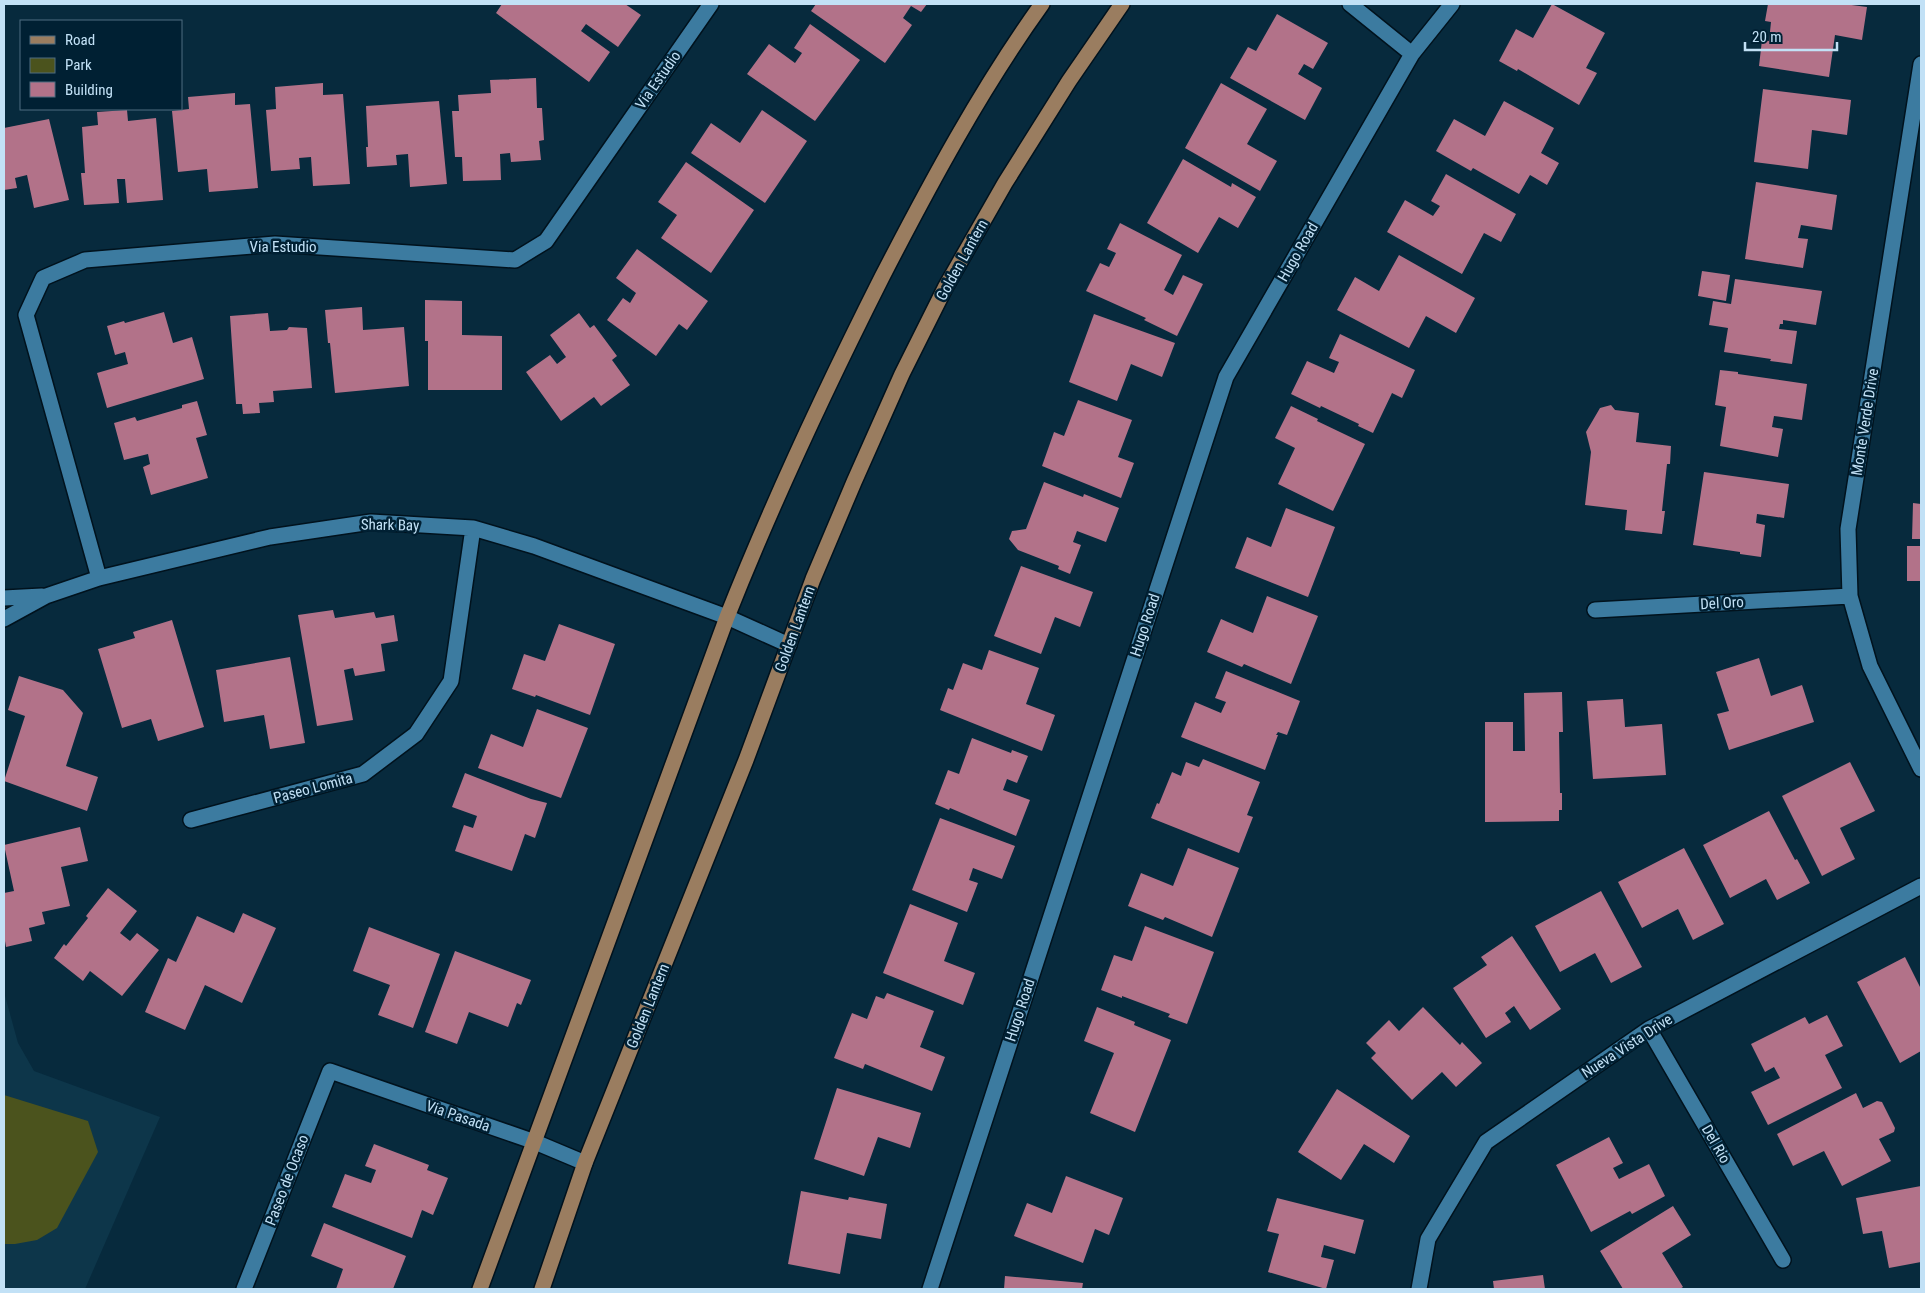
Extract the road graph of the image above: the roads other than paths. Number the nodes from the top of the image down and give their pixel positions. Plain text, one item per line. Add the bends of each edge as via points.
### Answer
1 (710, 4) edge
2 (1042, 4) edge
3 (1122, 4) edge
4 (1350, 4) edge
5 (1452, 4) edge
6 (1412, 54) junction
7 (1921, 64) edge
8 (473, 528) junction
9 (99, 578) junction
10 (46, 596) junction
11 (1850, 596) junction
12 (4, 598) edge
13 (1594, 610) dead end
14 (727, 617) junction
15 (4, 619) edge
16 (789, 644) junction
17 (1921, 768) edge
18 (191, 820) dead end
19 (1921, 886) edge
20 (1649, 1029) junction
21 (330, 1071) joint
22 (535, 1142) junction
23 (585, 1164) junction
24 (1783, 1260) dead end
25 (244, 1289) edge
26 (480, 1289) edge
27 (542, 1289) edge
28 (930, 1289) edge
29 (1419, 1289) edge

1 - 9 street, Via Estudio via 546,241 516,260 275,244 85,260 43,278 26,315
2 - 14 main road via 968,119 851,338 755,546
3 - 16 main road, Golden Lantern via 1010,175 946,288 902,374 854,482
4 - 6 street
5 - 6 street, Hugo Road
6 - 28 street, Hugo Road via 1226,377
7 - 11 street, Monte Verde Drive via 1848,529
8 - 9 street, Shark Bay via 371,522 270,537
8 - 14 street, Shark Bay via 534,546
8 - 18 street, Paseo Lomita via 451,681 416,734 363,774
9 - 10 street, Shark Bay
10 - 12 street
10 - 15 street
11 - 13 street, Del Oro
11 - 17 street, Monte Verde Drive via 1870,666
14 - 16 street, Shark Bay
14 - 22 main road
16 - 23 main road, Golden Lantern
19 - 20 street, Nueva Vista Drive
20 - 24 street, Del Rio
20 - 29 street, Nueva Vista Drive via 1486,1142 1428,1239
21 - 22 street, Via Pasada
21 - 25 street, Paseo de Ocaso
22 - 23 street, Via Pasada
22 - 26 main road
23 - 27 main road, Golden Lantern

